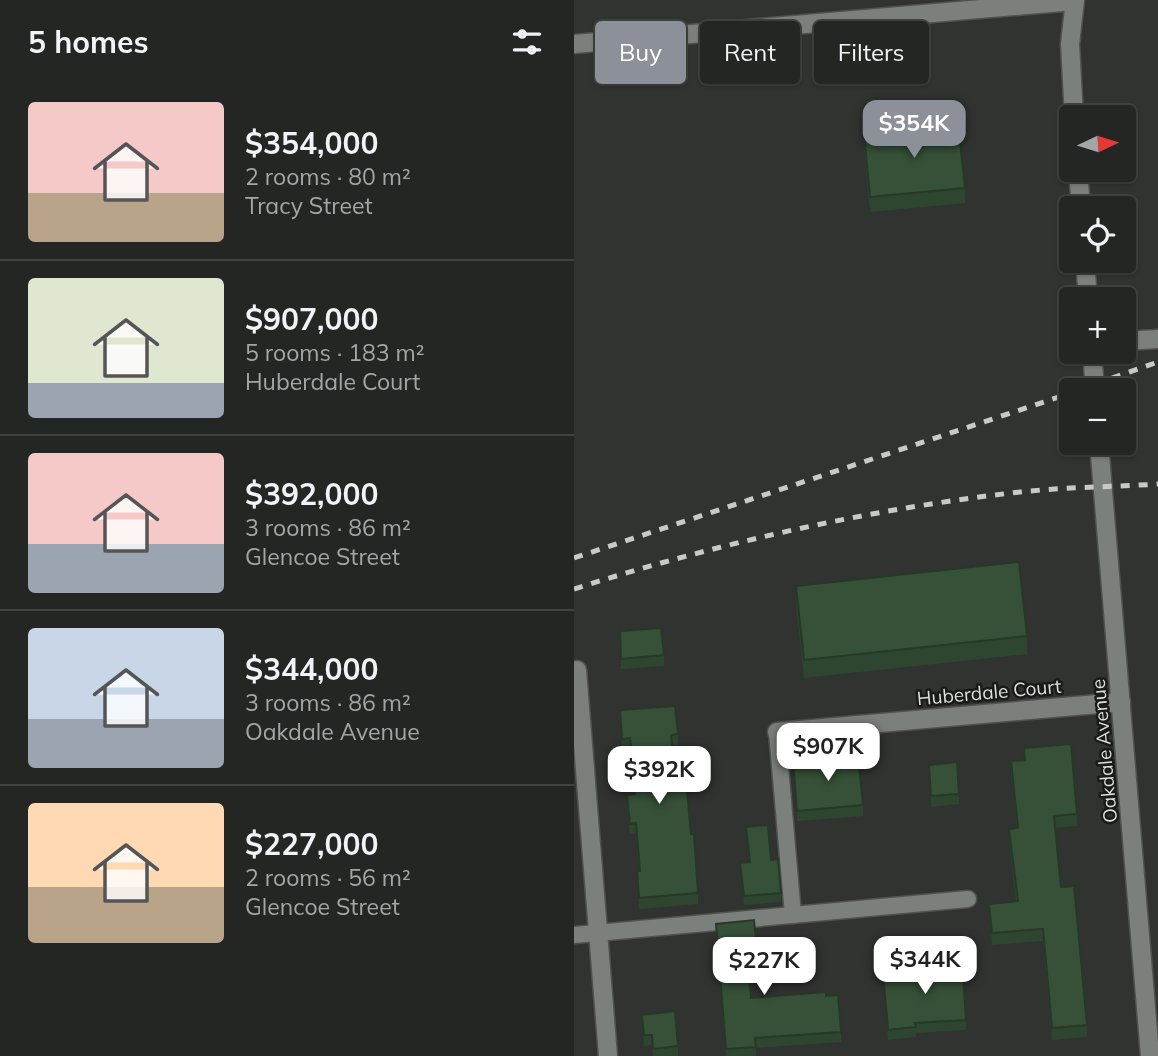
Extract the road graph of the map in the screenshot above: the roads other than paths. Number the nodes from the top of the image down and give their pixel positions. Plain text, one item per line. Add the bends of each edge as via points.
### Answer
1 (1074, 0) edge
2 (574, 44) edge
3 (1073, 105) edge
4 (1158, 339) edge
5 (1136, 340) edge
6 (1100, 455) edge
7 (577, 670) dead end
8 (1121, 702) junction
9 (778, 732) joint
10 (968, 899) dead end
11 (793, 915) junction
12 (598, 933) junction
13 (574, 935) edge
14 (608, 1056) edge
15 (1150, 1056) edge

1 - 2 street
1 - 3 street via 1070,44
4 - 5 street
6 - 8 street, Oakdale Avenue
7 - 12 street
8 - 9 street, Huberdale Court
8 - 15 street, Oakdale Avenue
9 - 11 lane
10 - 11 lane
11 - 12 lane
12 - 13 lane
12 - 14 street

